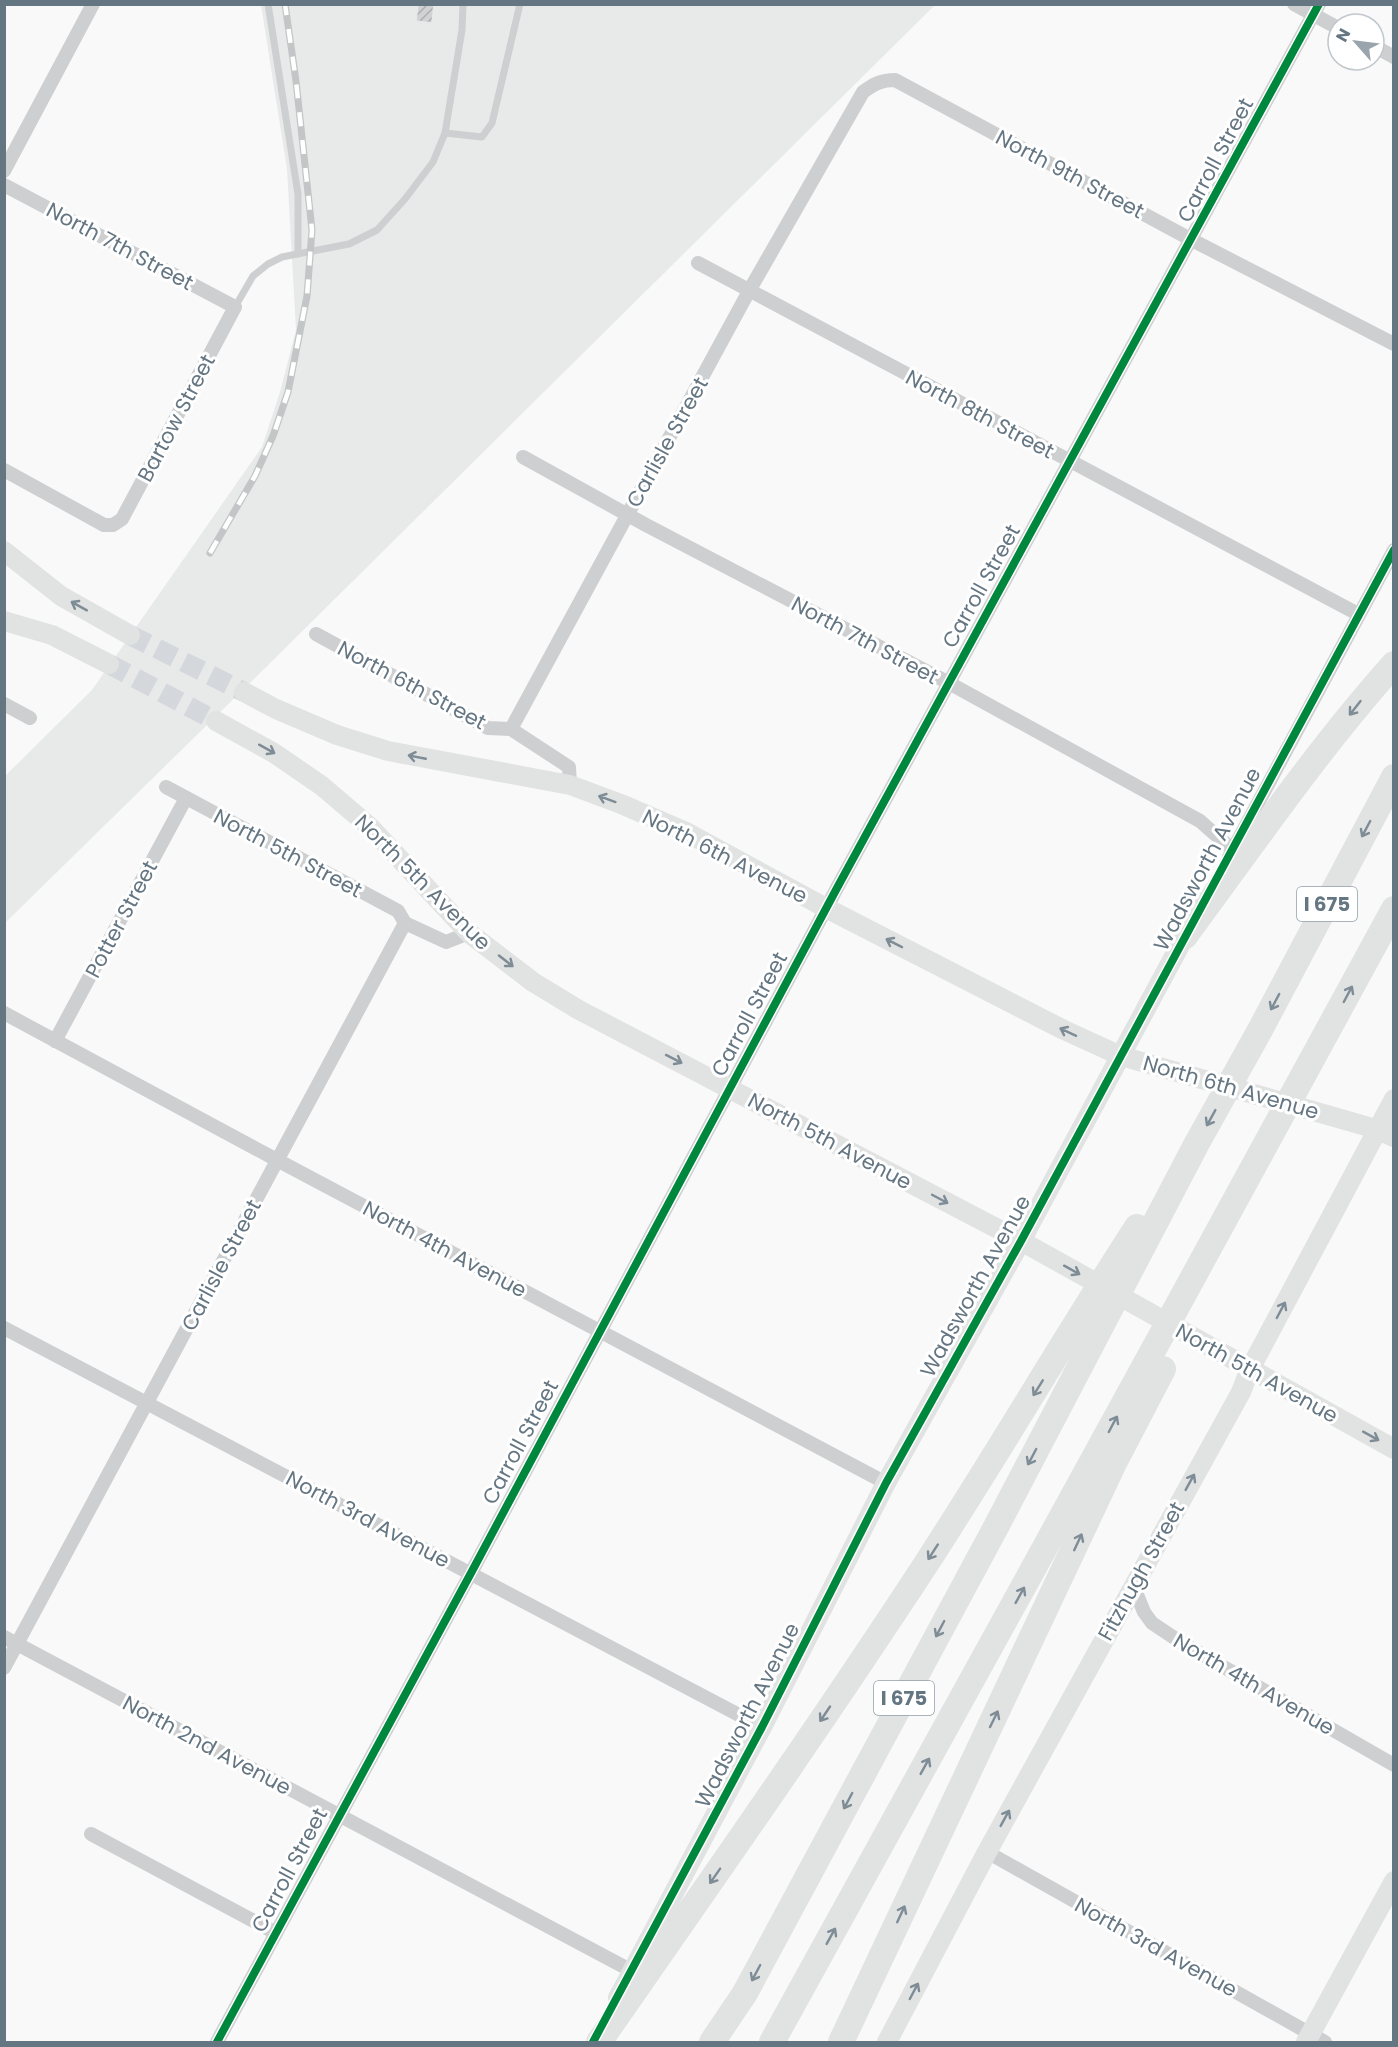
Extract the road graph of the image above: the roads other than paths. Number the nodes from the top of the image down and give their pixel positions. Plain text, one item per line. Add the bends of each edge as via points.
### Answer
1 (93, 4) edge
2 (268, 4) edge
3 (463, 4) edge
4 (520, 4) edge
5 (1294, 4) edge
6 (1316, 10) edge
7 (874, 84) joint
8 (445, 133) junction
9 (4, 171) edge
10 (4, 185) edge
11 (1192, 240) junction
12 (298, 254) junction
13 (698, 263) dead end
14 (749, 291) junction
15 (235, 307) junction
16 (1394, 344) edge
17 (523, 457) dead end
18 (1071, 462) junction
19 (4, 470) edge
20 (627, 515) junction
21 (1394, 550) edge
22 (4, 551) edge
23 (1358, 614) junction
24 (4, 621) edge
25 (316, 634) dead end
26 (130, 635) tunnel mouth
27 (109, 664) tunnel mouth
28 (1394, 664) edge
29 (948, 683) junction
30 (244, 692) tunnel mouth
31 (4, 704) edge
32 (30, 718) dead end
33 (216, 721) tunnel mouth
34 (511, 729) junction
35 (1394, 777) edge
36 (570, 785) junction
37 (166, 787) dead end
38 (186, 798) junction
39 (1233, 850) junction
40 (826, 908) junction
41 (1394, 909) edge
42 (405, 923) junction
43 (469, 933) junction
44 (1185, 936) junction
45 (4, 1014) edge
46 (55, 1041) junction
47 (1121, 1056) junction
48 (730, 1088) junction
49 (1394, 1099) edge
50 (1385, 1133) edge
51 (277, 1160) junction
52 (1021, 1241) junction
53 (4, 1328) edge
54 (600, 1331) junction
55 (1079, 1344) junction
56 (1250, 1369) junction
57 (1145, 1383) junction
58 (146, 1403) junction
59 (1394, 1449) edge
60 (886, 1483) junction
61 (471, 1573) junction
62 (1133, 1585) junction
63 (4, 1638) edge
64 (18, 1644) junction
65 (4, 1668) edge
66 (762, 1727) junction
67 (1394, 1765) edge
68 (338, 1815) junction
69 (91, 1834) dead end
70 (987, 1852) junction
71 (1394, 1881) edge
72 (276, 1933) junction
73 (632, 1971) junction
74 (1314, 2040) edge
75 (217, 2043) edge
76 (593, 2043) edge
77 (599, 2043) edge
78 (712, 2043) edge
79 (772, 2043) edge
80 (841, 2043) edge
81 (887, 2043) edge

1 - 9 street
2 - 12 lane via 298,194
3 - 8 lane
4 - 8 lane via 492,123 482,137
5 - 6 street
6 - 11 street, Carroll Street
7 - 11 street, North 9th Street via 895,80
7 - 14 street, Carlisle Street via 863,92
8 - 12 lane via 433,162 377,230 349,244
10 - 15 street, North 7th Street
11 - 16 street, North 9th Street
11 - 18 street, Carroll Street
12 - 15 lane via 282,257 253,276
13 - 14 street, North 8th Street
14 - 18 street, North 8th Street
14 - 20 street, Carlisle Street
15 - 19 street, Bartow Street via 122,519 104,525
17 - 20 street, North 7th Street
18 - 23 street, North 8th Street
18 - 29 street, Carroll Street
20 - 29 street, North 7th Street
20 - 34 street, Carlisle Street
21 - 23 street, Wadsworth Avenue
26 -> 22 street via 61,596
23 - 39 street, Wadsworth Avenue
24 - 27 street via 52,635
25 - 34 street, North 6th Street via 488,728
28 -> 44 highway via 1294,788
29 - 39 street, North 7th Street via 1200,821
29 - 40 street, Carroll Street
36 -> 30 street, North 6th Avenue via 388,751 337,735
31 - 32 street
33 -> 43 street, North 5th Avenue via 274,753 322,786 370,827
34 - 36 street via 569,767
35 -> 55 highway, I 675 via 1260,1030 1197,1143 1171,1173
40 -> 36 street, North 6th Avenue via 686,832
37 - 38 street, North 5th Street
38 - 42 street, North 5th Street via 398,911
38 - 46 street, Potter Street
39 - 44 street, Wadsworth Avenue
47 -> 40 street, North 6th Avenue
40 - 48 street, Carroll Street
57 -> 41 highway, I 675 via 1204,1274 1255,1163
42 - 43 street via 446,942
42 - 51 street, Carlisle Street
43 -> 48 street, North 5th Avenue via 533,982 570,1004
44 - 47 street, Wadsworth Avenue
45 - 46 street, North 4th Avenue
46 - 51 street, North 4th Avenue
47 - 50 street, North 6th Avenue
47 - 52 street, Wadsworth Avenue
48 -> 52 street, North 5th Avenue
48 - 54 street, Carroll Street
49 - 50 street, Fitzhugh Street
56 -> 50 street, Fitzhugh Street
51 - 54 street, North 4th Avenue
51 - 58 street, Carlisle Street
52 -> 56 street, North 5th Avenue
52 - 60 street, Wadsworth Avenue
53 - 58 street, North 3rd Avenue
54 - 60 street, North 4th Avenue
54 - 61 street, Carroll Street
55 -> 77 highway
55 -> 78 highway, I 675 via 745,1993
56 -> 59 street, North 5th Avenue
62 -> 56 street, Fitzhugh Street via 1241,1392
79 -> 57 highway, I 675 via 1067,1510
80 -> 57 highway via 1114,1463
58 - 61 street, North 3rd Avenue
58 - 64 street, Carlisle Street
60 - 66 street, Wadsworth Avenue
61 - 66 street, North 3rd Avenue
61 - 68 street, Carroll Street
62 - 67 street, North 4th Avenue via 1152,1623
70 -> 62 street, Fitzhugh Street
63 - 64 street, North 2nd Avenue
64 - 65 street, Carlisle Street
64 - 68 street, North 2nd Avenue
66 - 73 street, Wadsworth Avenue
68 - 72 street, Carroll Street
68 - 73 street, North 2nd Avenue
69 - 72 street
70 - 74 street, North 3rd Avenue
81 -> 70 street, Fitzhugh Street
71 - 74 street
72 - 75 street, Carroll Street
73 - 76 street, Wadsworth Avenue

